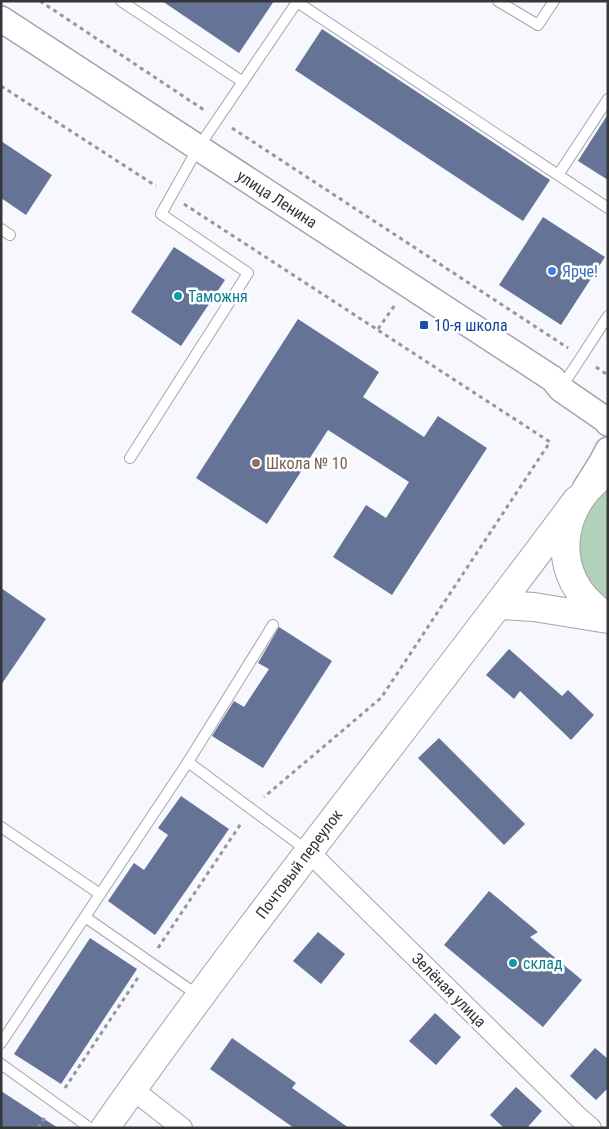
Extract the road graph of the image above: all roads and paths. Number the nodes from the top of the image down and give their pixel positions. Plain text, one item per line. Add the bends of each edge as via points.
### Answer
1 (40, 1) edge
2 (120, 1) edge
3 (498, 1) edge
4 (554, 1) edge
5 (1, 19) edge
6 (243, 82) junction
7 (1, 86) edge
8 (608, 99) edge
9 (217, 119) junction
10 (198, 148) junction
11 (558, 175) junction
12 (160, 188) dead end
13 (177, 199) dead end
14 (608, 208) edge
15 (608, 316) edge
16 (582, 357) junction
17 (608, 375) edge
18 (559, 381) junction
19 (608, 413) edge
20 (608, 423) edge
21 (608, 450) edge
22 (130, 458) dead end
23 (608, 472) edge
24 (577, 500) junction
25 (500, 605) junction
26 (608, 618) edge
27 (273, 625) dead end
28 (188, 762) junction
29 (251, 809) junction
30 (1, 827) edge
31 (308, 851) junction
32 (100, 894) junction
33 (85, 917) junction
34 (149, 961) junction
35 (200, 997) junction
36 (1, 1043) edge
37 (1, 1064) edge
38 (132, 1089) junction
39 (55, 1103) junction
40 (38, 1128) edge
41 (90, 1128) edge
42 (105, 1128) edge
43 (182, 1128) edge
44 (592, 1128) edge

1 - 9 path
2 - 6 lane
3 - 4 lane via 538,25
5 - 10 street, улица Ленина
6 - 9 lane
6 - 11 lane via 297,2
7 - 12 path
8 - 11 lane
9 - 10 lane
9 - 16 path
10 - 18 street, улица Ленина
10 - 22 lane via 162,214 248,273
11 - 14 lane
13 - 29 path via 550,442 381,698
15 - 16 lane
16 - 17 path
16 - 18 lane
18 - 19 street, улица Ленина
18 - 20 street, улица Ленина via 561,389
21 - 24 street
23 - 24 main road, Почтовый переулок via 596,479
24 - 25 main road, Почтовый переулок
24 - 26 main road via 567,526 566,553 570,571 578,589
25 - 26 main road
25 - 31 main road, Почтовый переулок
27 - 28 lane
28 - 29 lane
28 - 32 lane
29 - 31 lane
29 - 34 path
30 - 32 lane
31 - 35 main road, Почтовый переулок
31 - 44 street, Зелёная улица
32 - 33 lane
33 - 34 lane
33 - 36 lane
34 - 35 lane
34 - 39 path
35 - 38 main road, Почтовый переулок
37 - 39 lane
38 - 42 main road, Почтовый переулок
38 - 43 street
39 - 40 path
39 - 41 lane

